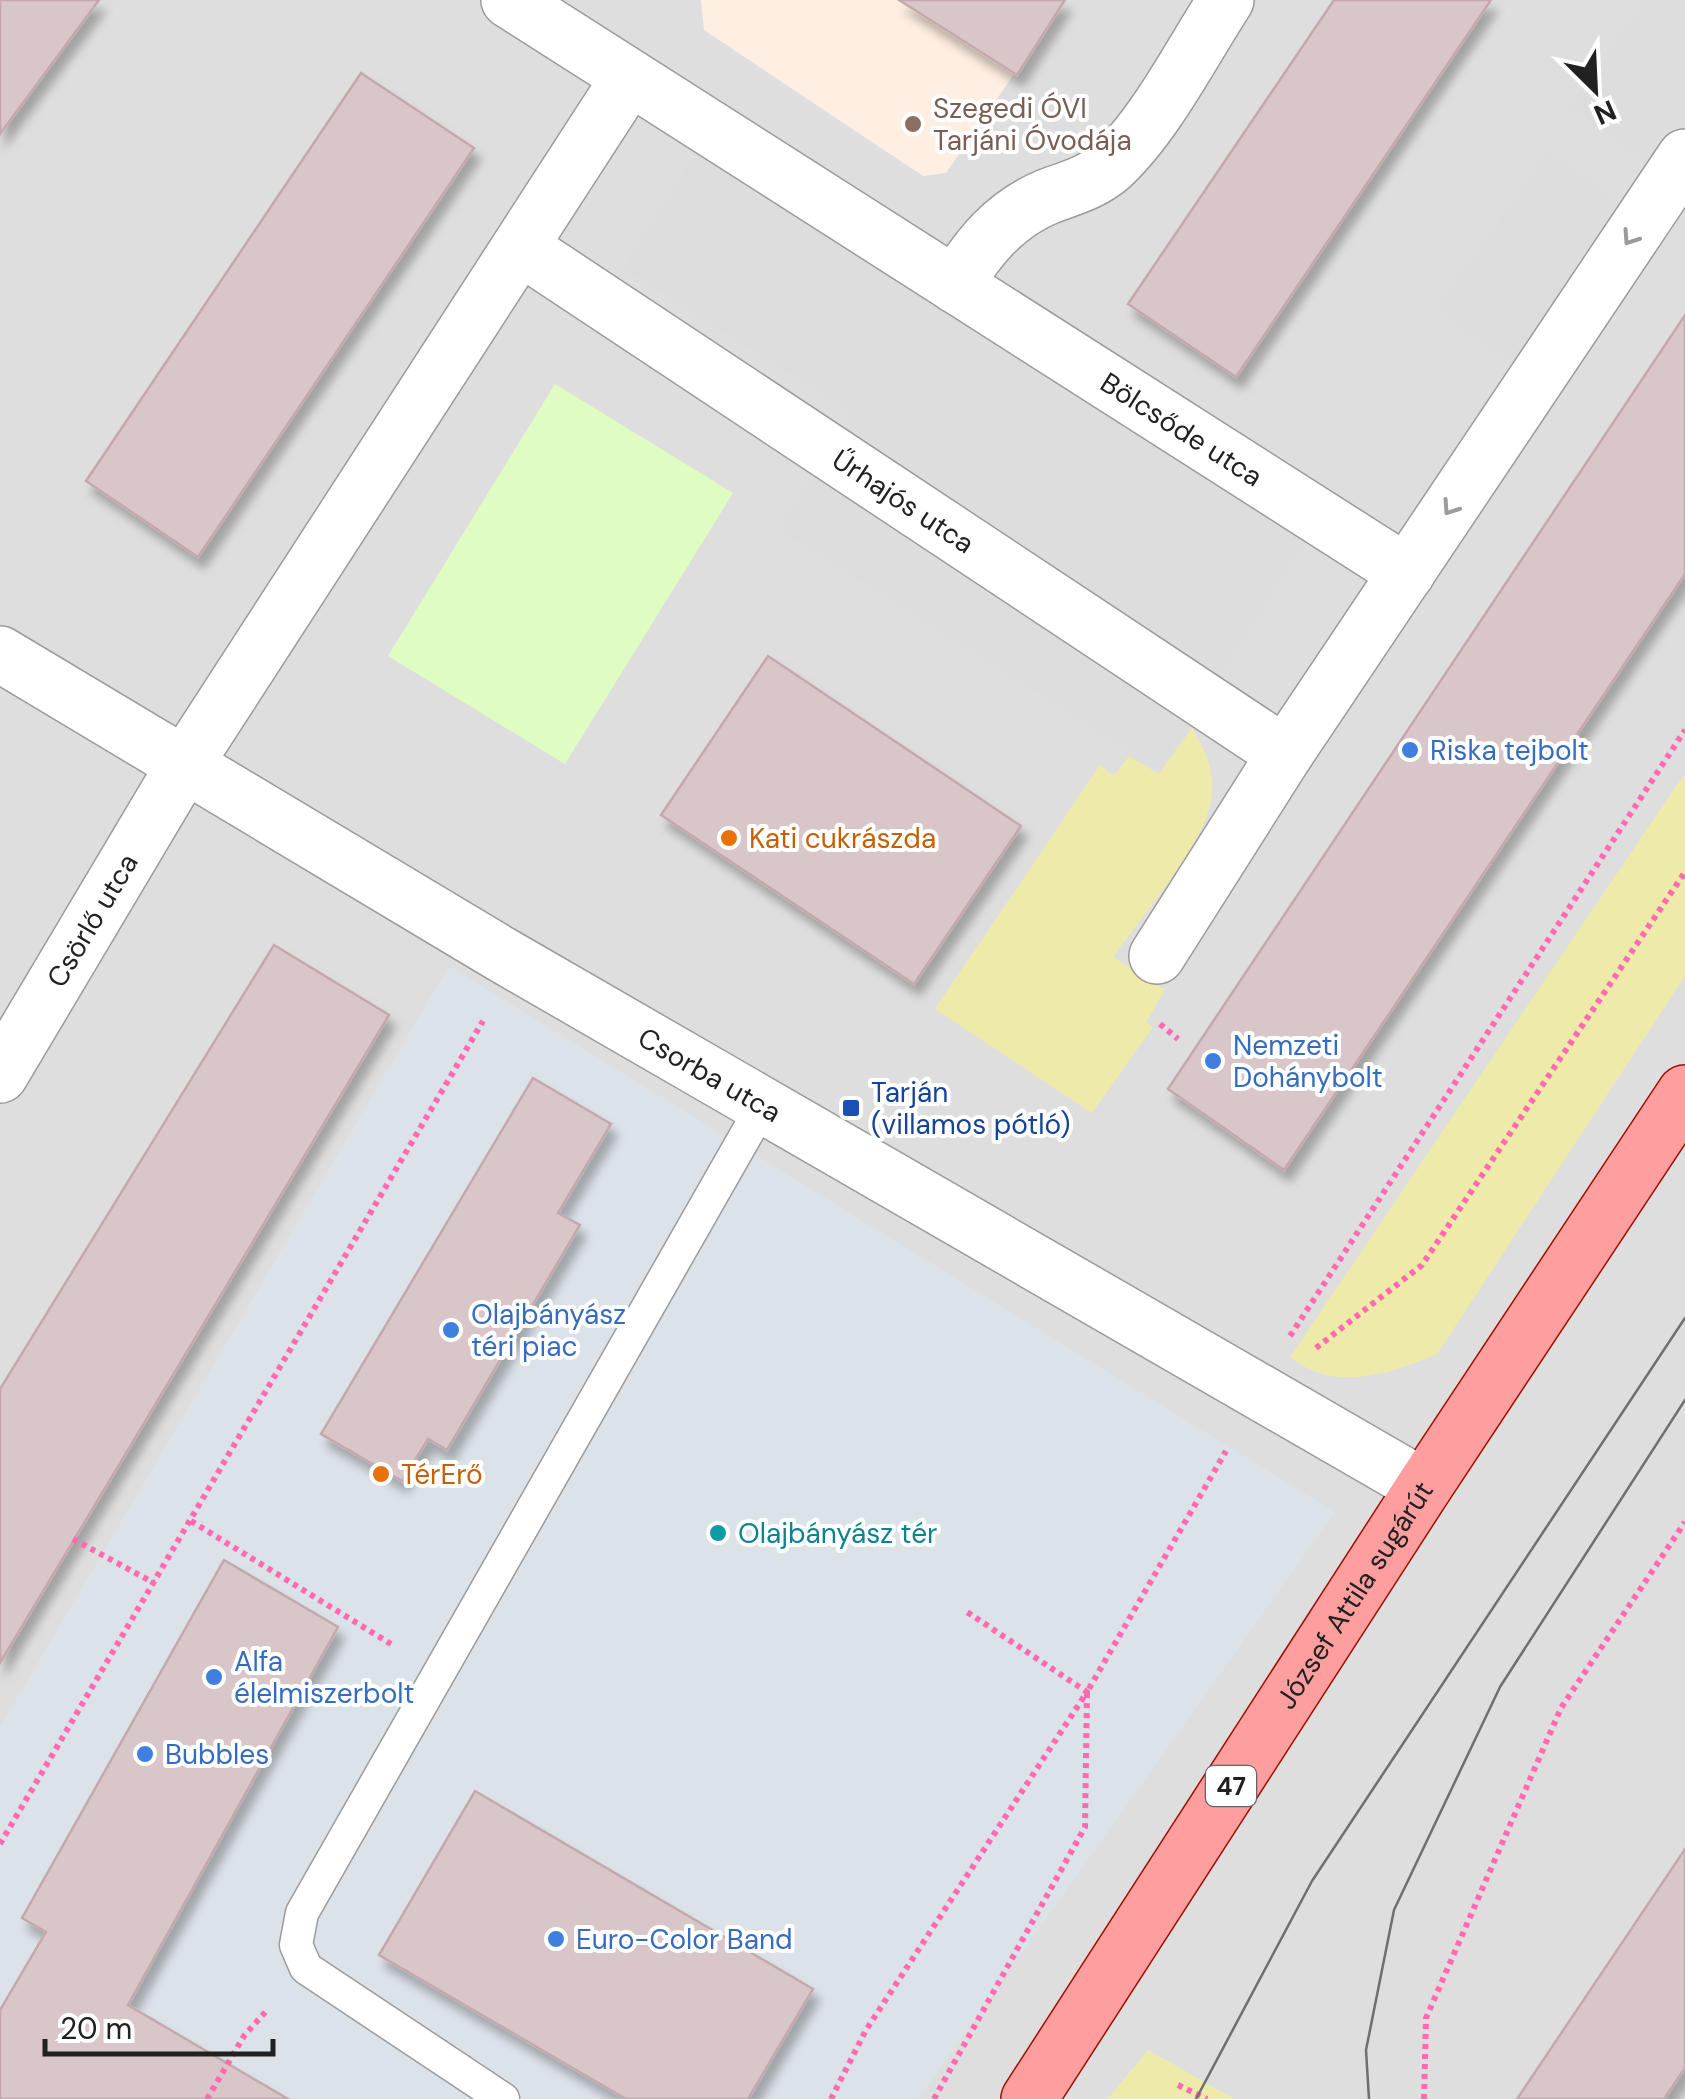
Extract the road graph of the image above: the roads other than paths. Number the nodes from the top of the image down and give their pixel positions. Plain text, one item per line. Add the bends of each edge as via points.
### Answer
1 (509, 0) edge
2 (1226, 0) edge
3 (630, 78) junction
4 (1685, 157) edge
5 (520, 246) junction
6 (955, 285) junction
7 (1408, 573) junction
8 (0, 654) edge
9 (1285, 754) junction
10 (185, 764) junction
11 (1157, 956) dead end
12 (0, 1075) edge
13 (1685, 1093) edge
14 (762, 1107) junction
15 (1424, 1487) junction
16 (503, 2099) edge
17 (1029, 2099) edge

1 - 3 street, Bölcsőde utca
2 - 6 street via 1109,168 1011,217 982,242
3 - 5 street
3 - 6 street, Bölcsőde utca
4 -> 7 street
5 - 9 street, Űrhajós utca
5 - 10 street
6 - 7 street, Bölcsőde utca
7 - 9 street
8 - 10 street, Csorba utca
9 - 11 street
10 - 12 street, Csörlő utca
10 - 14 street, Csorba utca
13 - 15 main road, József Attila sugárút / 47
14 - 15 street, Csorba utca
14 - 16 lane via 302,1913 296,1945 306,1968
15 - 17 main road, József Attila sugárút / 47

